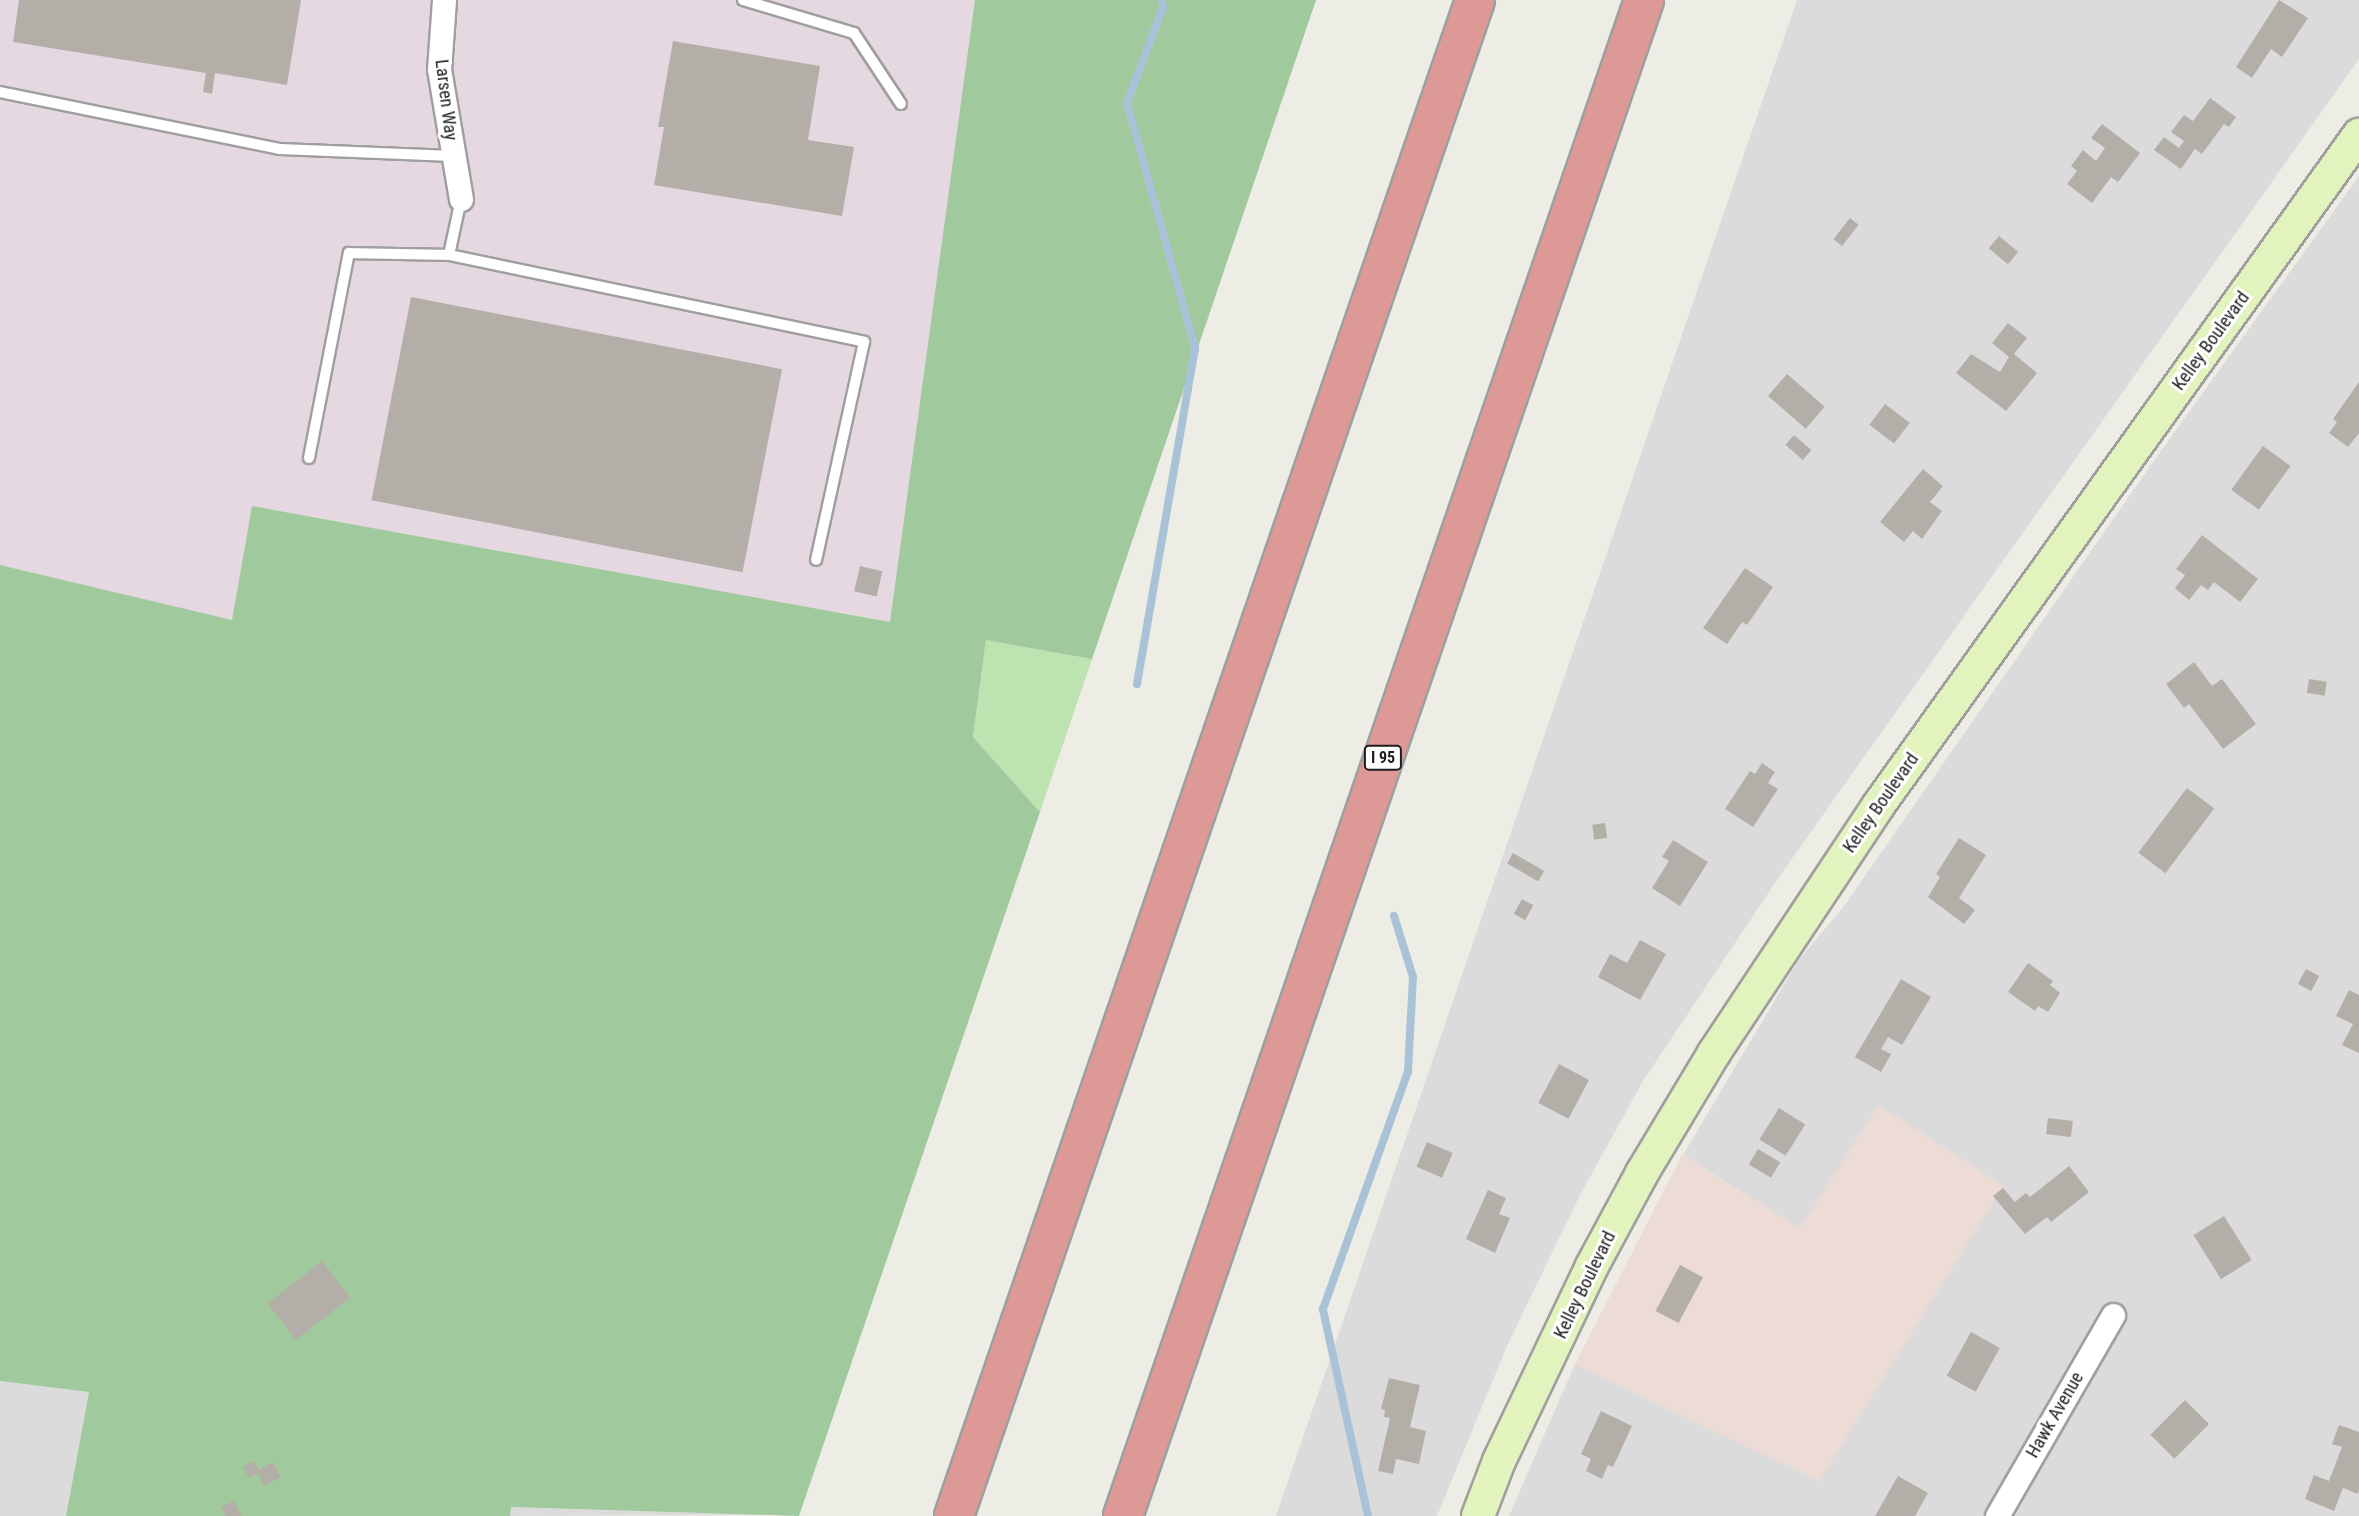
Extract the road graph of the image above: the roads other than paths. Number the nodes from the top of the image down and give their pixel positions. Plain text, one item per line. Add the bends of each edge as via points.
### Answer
1 (444, 0) edge
2 (743, 0) edge
3 (1475, 0) edge
4 (1644, 0) edge
5 (0, 92) edge
6 (901, 104) dead end
7 (2359, 135) edge
8 (454, 156) junction
9 (461, 199) joint
10 (449, 255) junction
11 (309, 458) dead end
12 (816, 561) dead end
13 (2113, 1315) dead end
14 (954, 1516) edge
15 (1123, 1516) edge
16 (1478, 1516) edge
17 (1997, 1516) edge

1 - 8 street, Larsen Way via 439,69
2 - 6 lane via 854,33
3 - 14 highway
4 - 15 highway, I 95
5 - 8 lane via 279,149
7 - 16 main road, Kelley Boulevard via 1878,806 1714,1053 1592,1266 1499,1461
8 - 9 street, Larsen Way
9 - 10 lane
10 - 11 lane via 349,253
10 - 12 lane via 864,342
13 - 17 street, Hawk Avenue

